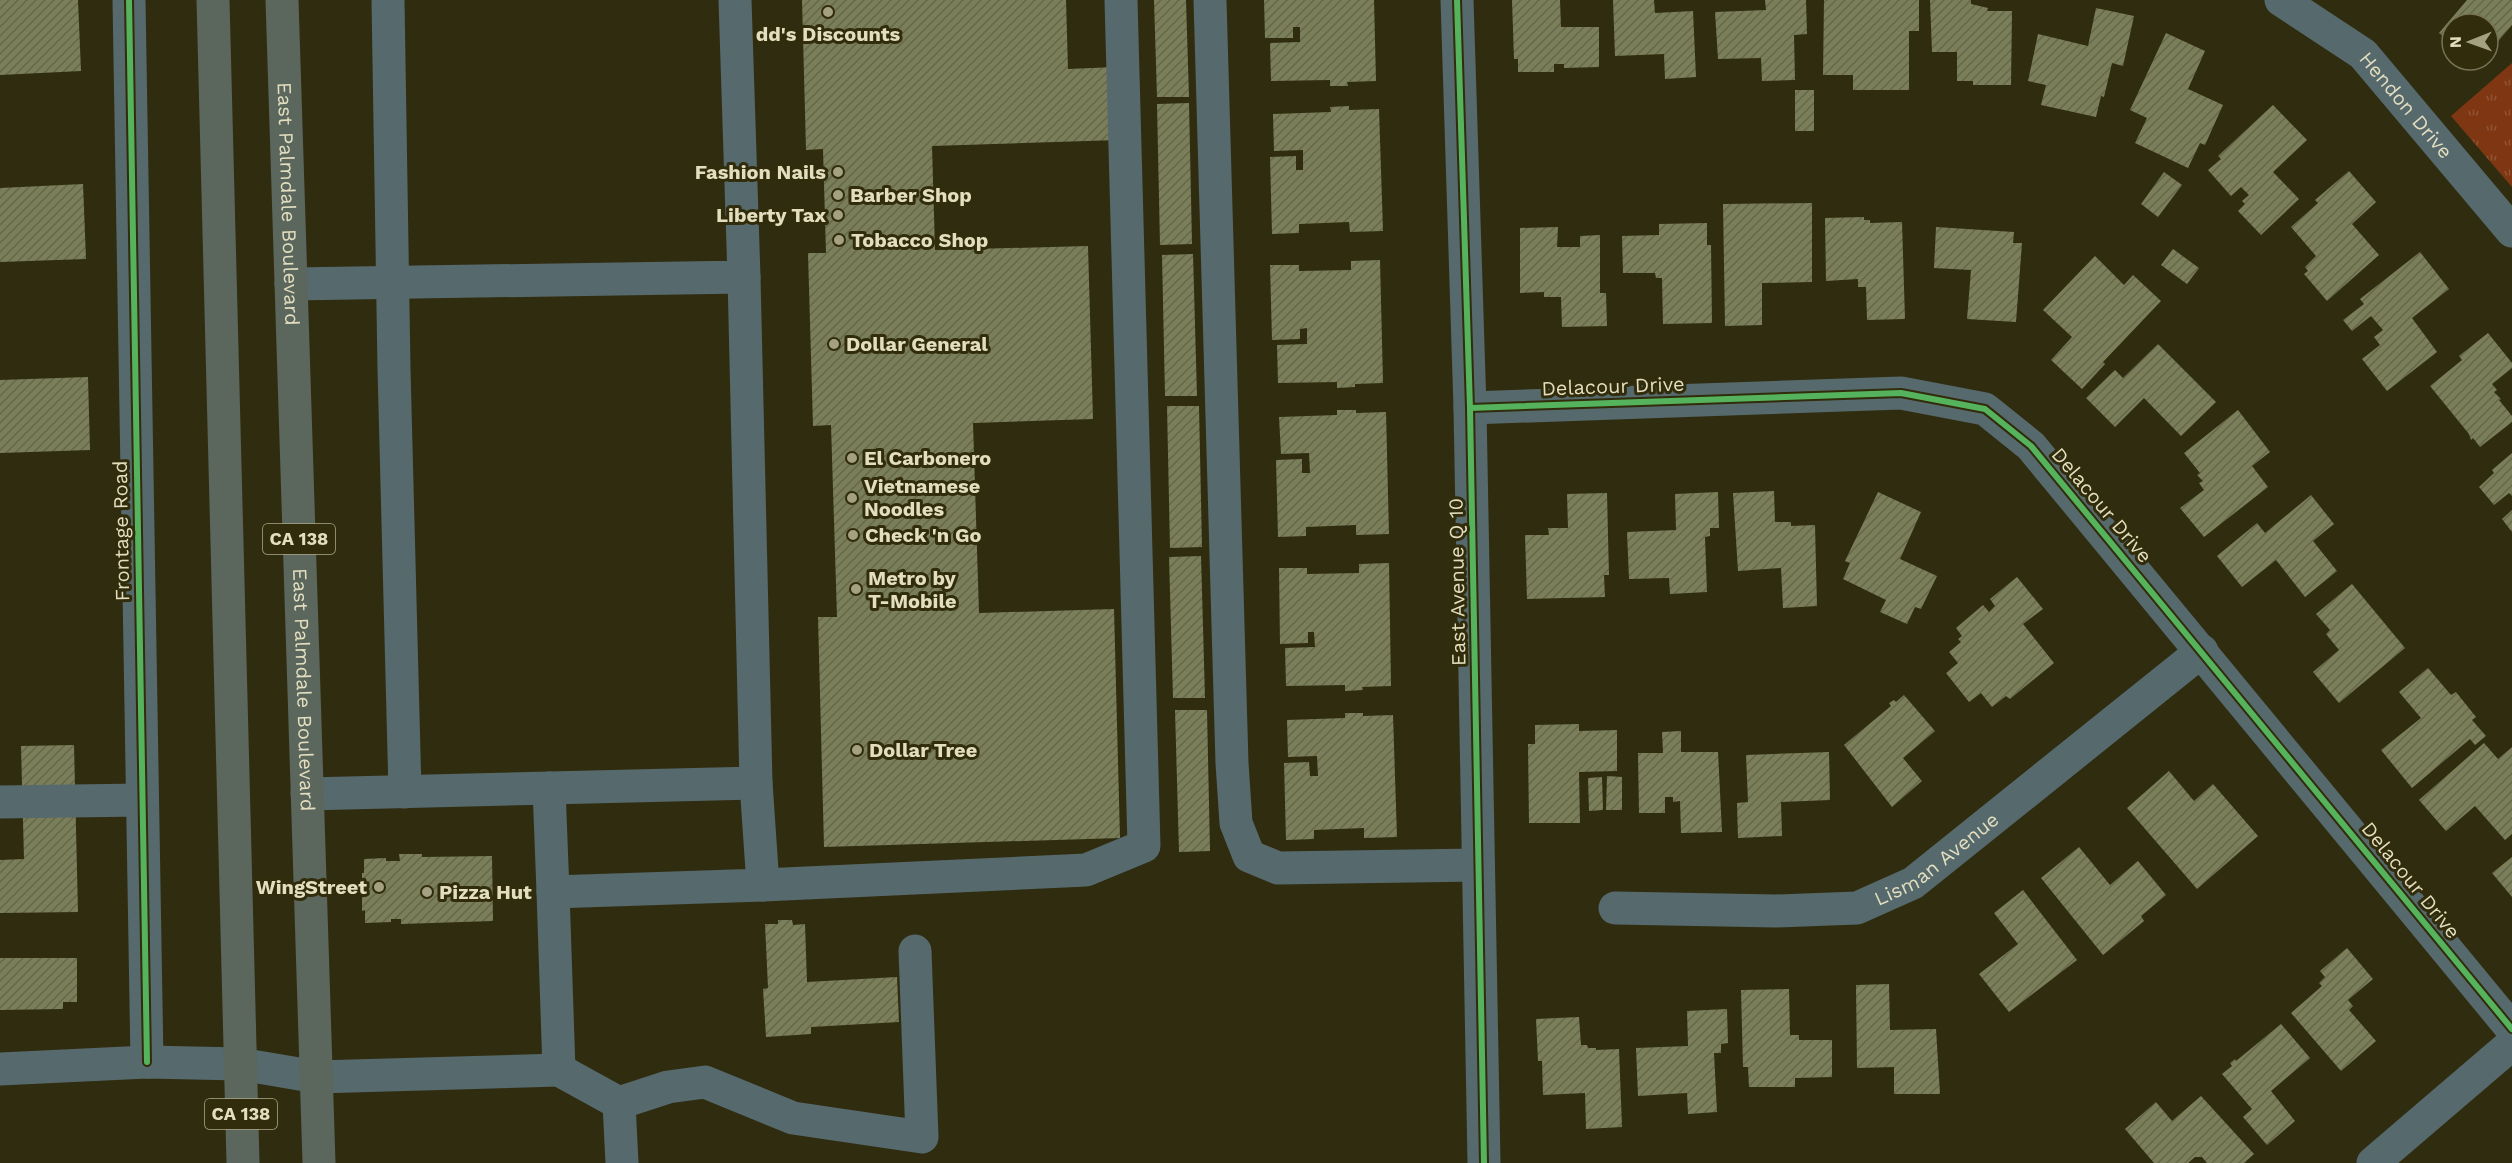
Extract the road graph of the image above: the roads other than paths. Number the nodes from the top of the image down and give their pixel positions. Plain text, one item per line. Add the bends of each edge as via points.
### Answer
1 (129, 0) edge
2 (213, 0) edge
3 (282, 0) edge
4 (388, 0) edge
5 (735, 0) edge
6 (1121, 0) edge
7 (1210, 0) edge
8 (1457, 0) edge
9 (2281, 0) edge
10 (2512, 231) edge
11 (744, 277) junction
12 (393, 283) junction
13 (291, 285) junction
14 (1470, 408) junction
15 (2202, 651) junction
16 (756, 783) junction
17 (549, 788) junction
18 (405, 792) junction
19 (307, 794) junction
20 (142, 800) junction
21 (0, 802) edge
22 (1478, 865) junction
23 (763, 885) junction
24 (553, 892) junction
25 (1615, 908) dead end
26 (915, 951) dead end
27 (2512, 1029) edge
28 (2512, 1044) edge
29 (147, 1062) junction
30 (240, 1064) junction
31 (0, 1069) edge
32 (559, 1070) junction
33 (317, 1077) junction
34 (620, 1103) junction
35 (243, 1163) edge
36 (319, 1163) edge
37 (622, 1163) edge
38 (1484, 1163) edge
39 (2373, 1163) edge

1 - 20 street, Frontage Road
2 - 30 highway, CA 138
3 - 13 highway, East Palmdale Boulevard / CA 138
4 - 12 street
5 - 11 street
6 - 23 street via 1144,846 1086,870
7 - 22 street via 1236,823 1249,856 1278,868
8 - 14 street, East Avenue Q 10
9 - 10 street, Hendon Drive via 2363,54
11 - 12 street
11 - 16 street
12 - 13 street
12 - 18 street
13 - 19 highway, East Palmdale Boulevard / CA 138
14 - 15 street, Delacour Drive via 1901,393 1985,409 2031,446
14 - 22 street, East Avenue Q 10
15 - 25 street, Lisman Avenue via 1913,884 1857,908
15 - 27 street, Delacour Drive
16 - 17 street
16 - 23 street
17 - 18 street
17 - 24 street
18 - 19 street
19 - 33 highway, East Palmdale Boulevard / CA 138
20 - 21 street
20 - 29 street, Frontage Road
22 - 38 street, East Avenue Q 10
23 - 24 street
24 - 32 street
26 - 34 street via 922,1137 793,1118 705,1082 668,1087
28 - 39 street
29 - 30 street
29 - 31 street
30 - 33 street
30 - 35 highway, CA 138
32 - 33 street
32 - 34 street
33 - 36 highway, East Palmdale Boulevard / CA 138
34 - 37 street

